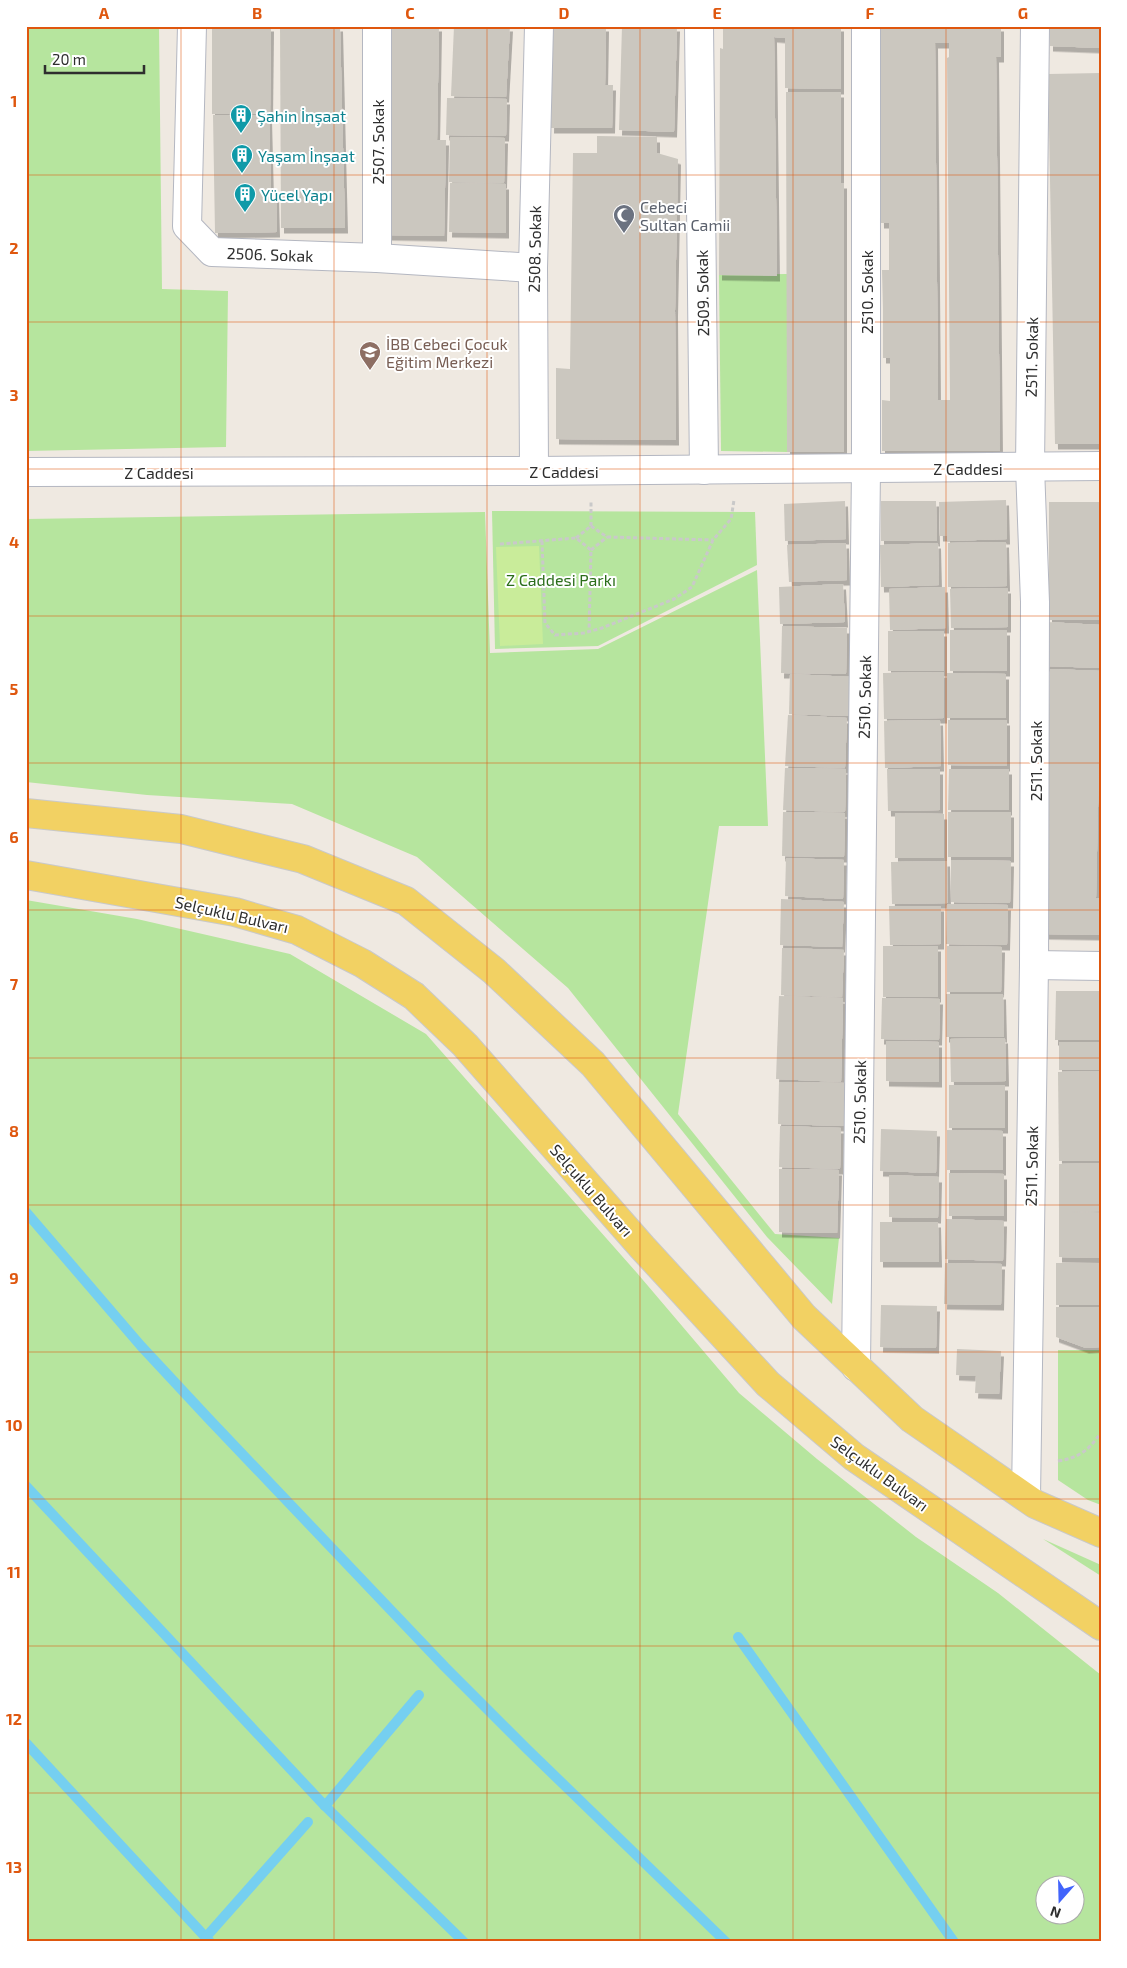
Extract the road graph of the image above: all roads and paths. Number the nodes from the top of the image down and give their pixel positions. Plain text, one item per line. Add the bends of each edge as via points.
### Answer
1 (192, 26) edge
2 (376, 26) edge
3 (539, 26) edge
4 (699, 26) edge
5 (866, 26) edge
6 (1035, 26) edge
7 (378, 258) junction
8 (533, 268) junction
9 (1101, 466) edge
10 (1030, 467) junction
11 (866, 468) junction
12 (704, 470) junction
13 (732, 470) junction
14 (534, 471) junction
15 (26, 472) edge
16 (607, 537) junction
17 (576, 538) junction
18 (713, 540) junction
19 (542, 541) junction
20 (500, 544) dead end
21 (591, 550) junction
22 (589, 632) junction
23 (26, 813) edge
24 (26, 875) edge
25 (1034, 965) junction
26 (1101, 966) edge
27 (856, 1367) junction
28 (1101, 1432) edge
29 (1026, 1460) junction
30 (1026, 1497) junction
31 (1101, 1533) edge
32 (1101, 1626) edge

1 - 7 street, 2506. Sokak via 187,226 212,252
2 - 7 street, 2507. Sokak
3 - 8 street, 2508. Sokak
4 - 12 street, 2509. Sokak
5 - 11 street, 2510. Sokak
6 - 10 street, 2511. Sokak
7 - 8 street, 2506. Sokak
8 - 14 street, 2508. Sokak
9 - 10 street, Z Caddesi
10 - 11 street, Z Caddesi
10 - 25 street, 2511. Sokak via 1035,602
11 - 13 street, Z Caddesi
11 - 27 street, 2510. Sokak
12 - 13 street, Z Caddesi
12 - 14 street, Z Caddesi
13 - 18 path via 734,503 731,518
14 - 15 street, Z Caddesi
16 - 17 path via 591,526
16 - 18 path
16 - 21 path
17 - 19 path
17 - 21 path
18 - 22 path via 692,587 674,599
19 - 20 path
19 - 22 path via 545,623 556,636
21 - 22 path
23 - 27 main road via 181,829 303,859 406,901 494,971 593,1064 804,1317
24 - 32 main road, Selçuklu Bulvarı via 235,912 297,930 362,963 414,996 465,1045 768,1384 854,1457
25 - 26 street
25 - 29 street, 2511. Sokak
27 - 30 main road via 912,1419
28 - 29 path via 1091,1448 1072,1458
29 - 30 street, 2511. Sokak
30 - 31 main road via 1034,1504

